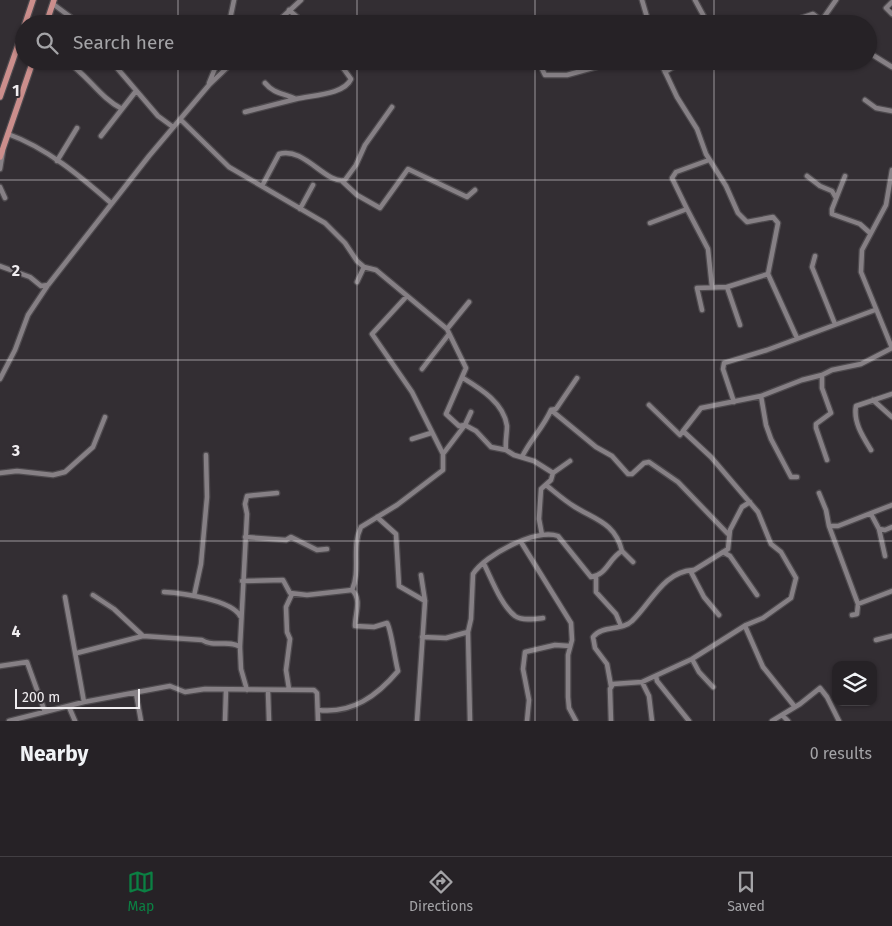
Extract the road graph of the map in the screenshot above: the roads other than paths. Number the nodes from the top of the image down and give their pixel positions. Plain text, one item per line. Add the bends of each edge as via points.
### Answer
1 (33, 0) edge
2 (234, 0) edge
3 (301, 0) edge
4 (642, 0) edge
5 (695, 0) edge
6 (836, 0) edge
7 (54, 2) edge
8 (892, 2) edge
9 (289, 10) junction
10 (892, 14) edge
11 (28, 15) edge
12 (49, 15) edge
13 (69, 15) edge
14 (231, 15) edge
15 (284, 15) edge
16 (295, 15) edge
17 (646, 15) edge
18 (703, 15) edge
19 (828, 15) edge
20 (15, 54) edge
21 (877, 58) edge
22 (892, 67) edge
23 (30, 70) edge
24 (78, 70) edge
25 (118, 70) edge
26 (214, 70) edge
27 (224, 70) edge
28 (346, 70) edge
29 (542, 70) edge
30 (584, 70) edge
31 (668, 70) edge
32 (665, 72) joint
33 (265, 83) dead end
34 (208, 85) junction
35 (136, 91) junction
36 (0, 97) edge
37 (296, 99) junction
38 (865, 100) dead end
39 (392, 107) dead end
40 (122, 109) junction
41 (892, 110) edge
42 (246, 112) dead end
43 (180, 119) junction
44 (174, 126) junction
45 (77, 128) dead end
46 (8, 134) junction
47 (101, 136) dead end
48 (1, 149) edge
49 (0, 157) edge
50 (709, 160) junction
51 (56, 161) junction
52 (0, 169) edge
53 (892, 170) edge
54 (807, 176) dead end
55 (845, 176) dead end
56 (342, 181) junction
57 (313, 185) dead end
58 (262, 186) junction
59 (0, 187) edge
60 (475, 190) dead end
61 (5, 198) dead end
62 (836, 198) junction
63 (890, 200) edge
64 (111, 203) junction
65 (300, 209) junction
66 (688, 209) junction
67 (650, 223) dead end
68 (870, 233) junction
69 (815, 256) dead end
70 (0, 266) edge
71 (364, 267) junction
72 (768, 274) junction
73 (357, 282) dead end
74 (48, 285) junction
75 (727, 286) junction
76 (712, 287) junction
77 (406, 298) junction
78 (469, 302) dead end
79 (702, 310) dead end
80 (875, 310) junction
81 (835, 324) junction
82 (740, 325) dead end
83 (448, 332) junction
84 (797, 338) junction
85 (890, 340) edge
86 (892, 348) edge
87 (422, 369) dead end
88 (822, 375) junction
89 (463, 378) junction
90 (577, 378) dead end
91 (0, 379) edge
92 (892, 394) edge
93 (761, 396) junction
94 (873, 400) junction
95 (734, 402) junction
96 (649, 405) dead end
97 (551, 410) junction
98 (471, 412) dead end
99 (105, 417) dead end
100 (892, 417) edge
101 (465, 425) junction
102 (683, 431) junction
103 (431, 433) junction
104 (412, 438) dead end
105 (506, 450) junction
106 (871, 450) dead end
107 (443, 454) junction
108 (206, 455) dead end
109 (522, 457) junction
110 (827, 460) dead end
111 (570, 461) dead end
112 (0, 473) edge
113 (553, 473) junction
114 (797, 477) dead end
115 (546, 485) junction
116 (277, 493) dead end
117 (819, 493) dead end
118 (750, 502) junction
119 (892, 505) edge
120 (871, 514) junction
121 (376, 517) junction
122 (830, 526) junction
123 (892, 527) edge
124 (879, 529) junction
125 (728, 534) junction
126 (542, 535) junction
127 (245, 537) junction
128 (521, 542) junction
129 (327, 549) dead end
130 (622, 551) junction
131 (726, 552) junction
132 (885, 556) dead end
133 (633, 562) dead end
134 (484, 564) junction
135 (693, 570) junction
136 (421, 575) dead end
137 (596, 577) junction
138 (242, 581) junction
139 (352, 590) junction
140 (892, 591) edge
141 (164, 592) dead end
142 (292, 594) junction
143 (93, 595) dead end
144 (757, 595) dead end
145 (194, 596) junction
146 (64, 597) dead end
147 (425, 601) junction
148 (858, 604) junction
149 (719, 615) dead end
150 (852, 615) dead end
151 (241, 617) junction
152 (543, 618) dead end
153 (621, 626) junction
154 (744, 626) junction
155 (468, 632) junction
156 (143, 636) junction
157 (892, 636) edge
158 (422, 637) junction
159 (876, 640) dead end
160 (570, 646) junction
161 (240, 648) junction
162 (77, 653) junction
163 (692, 659) junction
164 (0, 666) edge
165 (656, 676) junction
166 (642, 682) junction
167 (611, 686) junction
168 (713, 687) dead end
169 (289, 689) junction
170 (226, 690) junction
171 (246, 690) junction
172 (268, 691) junction
173 (136, 693) junction
174 (84, 702) junction
175 (69, 707) junction
176 (795, 708) junction
177 (318, 710) junction
178 (45, 712) junction
179 (782, 715) junction
180 (9, 721) edge
181 (75, 721) edge
182 (141, 721) edge
183 (225, 721) edge
184 (269, 721) edge
185 (318, 721) edge
186 (417, 721) edge
187 (470, 721) edge
188 (527, 721) edge
189 (576, 721) edge
190 (612, 721) edge
191 (652, 721) edge
192 (688, 721) edge
193 (772, 721) edge
194 (788, 721) edge
195 (839, 721) edge

1 - 11 main road
2 - 14 street
3 - 9 street
4 - 17 street
5 - 18 street
6 - 19 street
7 - 12 main road
7 - 13 street
8 - 10 street via 886,8
9 - 15 street
9 - 16 street
20 - 36 main road
21 - 22 street
23 - 46 main road
24 - 40 street
25 - 35 street
26 - 34 street
27 - 34 street
28 - 37 street via 351,76 350,83 340,90
29 - 30 street via 545,75 558,77
31 - 32 street
32 - 50 street via 697,129
33 - 37 street via 275,92
34 - 43 street
35 - 40 street
35 - 44 street via 158,116
37 - 42 street
38 - 41 street via 876,108
39 - 56 street
40 - 47 street
43 - 44 street
43 - 58 street via 229,168
44 - 64 street
45 - 51 street
46 - 48 main road
46 - 51 street via 31,142
48 - 49 main road
48 - 52 street via 4,157
50 - 66 street via 676,172 672,178
50 - 72 street via 747,222 773,217 778,222
51 - 64 street
53 - 63 street
54 - 62 street via 832,191
55 - 62 street
56 - 58 street via 305,159 284,153 279,154
56 - 60 street via 357,195 380,208 408,168 467,198
57 - 65 street
58 - 65 street
59 - 61 street
62 - 68 street via 832,214 860,224
63 - 68 street
64 - 74 street
65 - 71 street via 335,232
66 - 67 street
66 - 76 street via 708,249
68 - 80 street via 862,250 861,272
69 - 81 street via 812,267
70 - 74 street via 30,276 41,286
71 - 73 street
71 - 77 street via 376,270
72 - 75 street
72 - 84 street
74 - 91 street via 28,314
75 - 76 street
75 - 82 street
76 - 79 street via 697,288
77 - 83 street via 438,320
77 - 103 street via 372,334 412,392
78 - 83 street
80 - 81 street
80 - 85 street
81 - 84 street
83 - 87 street
83 - 89 street via 466,368
84 - 95 street via 724,363
85 - 86 street
86 - 88 street via 861,364
88 - 93 street
88 - 110 street via 822,388 831,413 816,424 816,428
89 - 101 street via 446,414 459,426
89 - 105 street via 501,408 506,423
90 - 97 street via 556,409
92 - 94 street
93 - 95 street
93 - 114 street via 771,440 791,477
94 - 100 street
94 - 106 street via 856,406 854,414
95 - 102 street via 701,408
96 - 102 street via 680,435
97 - 109 street
97 - 125 street via 612,456 628,474 649,462 678,482
98 - 101 street
99 - 112 street via 93,447 65,472 53,475 17,471
101 - 105 street via 476,431 491,447
101 - 107 street
102 - 118 street via 711,457
103 - 104 street
103 - 107 street
105 - 109 street
107 - 121 street via 443,470 426,485
108 - 145 street via 201,564
109 - 113 street
111 - 113 street
113 - 115 street
115 - 126 street via 541,489 540,498
115 - 130 street via 612,529 619,538
116 - 127 street via 247,496
117 - 122 street
118 - 125 street via 742,507
118 - 154 street via 758,512 771,544 792,568 797,584 791,598 763,618
119 - 120 street
120 - 122 street
120 - 124 street
121 - 139 street via 361,527 357,535
121 - 147 street via 396,534 399,586
122 - 148 street
123 - 124 street
124 - 132 street
125 - 131 street
126 - 128 street
126 - 137 street via 558,536 588,576
127 - 129 street via 286,540 291,537 317,550
127 - 138 street
128 - 134 street via 502,549
128 - 160 street via 571,623
130 - 133 street
130 - 137 street via 613,556 606,569
131 - 135 street
131 - 144 street
134 - 152 street via 516,616
134 - 155 street via 474,574
135 - 149 street via 691,579
135 - 153 street via 675,574 631,622
136 - 147 street
137 - 153 street via 596,592 616,614
138 - 142 street via 283,580
138 - 151 street
139 - 142 street
139 - 177 street via 358,595 355,626 374,627 387,623 398,671 372,699 348,709
140 - 148 street
141 - 145 street
142 - 169 street via 286,607 290,639 286,670
143 - 156 street
145 - 151 street via 233,607
146 - 162 street
147 - 158 street
148 - 150 street via 857,614
151 - 161 street
153 - 167 street via 600,631 593,637 595,648 607,664
154 - 163 street
154 - 176 street via 763,667
155 - 158 street via 446,638
155 - 187 street
156 - 161 street via 202,640
156 - 162 street
157 - 159 street
158 - 186 street
160 - 188 street via 555,645 525,652 523,668 529,700
160 - 189 street via 568,697
161 - 171 street
162 - 174 street
163 - 165 street
163 - 168 street
164 - 178 street via 27,662
165 - 166 street
165 - 192 street
166 - 167 street
166 - 191 street via 649,696
167 - 190 street
169 - 172 street
169 - 177 street via 316,691
170 - 171 street
170 - 173 street via 192,689 185,692 170,686
170 - 183 street
171 - 172 street
172 - 184 street
173 - 174 street
173 - 182 street
174 - 175 street
175 - 178 street
175 - 181 street
176 - 179 street
176 - 195 street via 820,688
177 - 185 street
178 - 180 street
179 - 193 street
179 - 194 street

